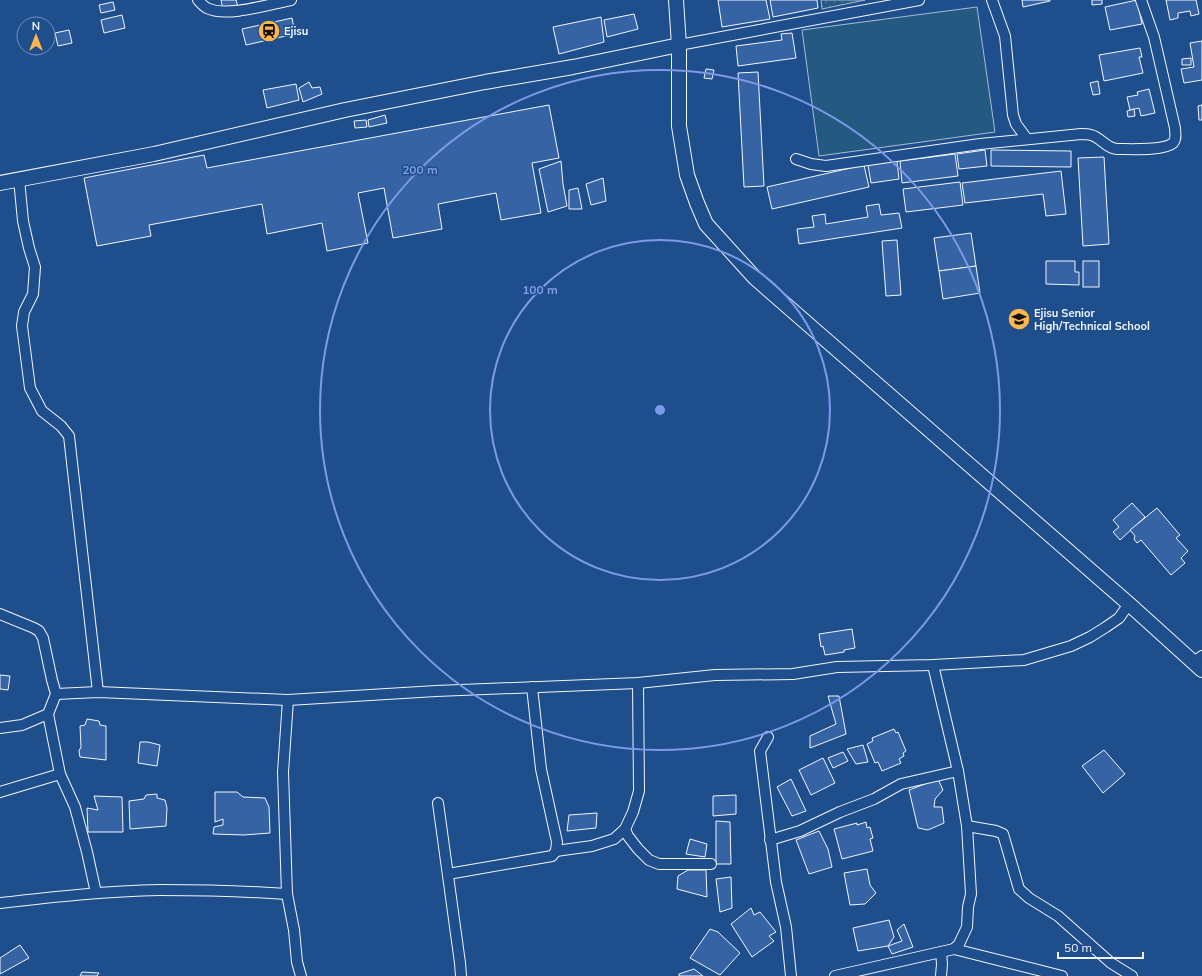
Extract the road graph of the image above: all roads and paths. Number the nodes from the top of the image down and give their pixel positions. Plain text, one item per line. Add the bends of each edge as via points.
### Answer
1 (198, 0) edge
2 (291, 0) edge
3 (676, 0) edge
4 (919, 0) edge
5 (992, 0) edge
6 (1142, 0) edge
7 (679, 45) junction
8 (1027, 139) junction
9 (796, 159) dead end
10 (19, 179) junction
11 (0, 183) edge
12 (1129, 604) junction
13 (0, 614) edge
14 (1199, 663) edge
15 (933, 665) junction
16 (638, 683) junction
17 (532, 688) junction
18 (98, 692) junction
19 (56, 694) junction
20 (288, 700) junction
21 (48, 714) junction
22 (0, 728) edge
23 (768, 737) dead end
24 (958, 771) junction
25 (60, 774) junction
26 (0, 792) edge
27 (438, 803) dead end
28 (967, 826) junction
29 (625, 829) junction
30 (770, 840) junction
31 (556, 851) junction
32 (711, 864) dead end
33 (448, 874) junction
34 (96, 893) junction
35 (287, 894) junction
36 (0, 903) edge
37 (954, 949) junction
38 (941, 952) junction
39 (301, 976) edge
40 (461, 976) edge
41 (791, 976) edge
42 (835, 976) edge
43 (940, 976) edge
44 (1062, 976) edge
45 (1132, 976) edge

1 - 2 street via 207,8 219,12
3 - 7 main road
4 - 7 street
5 - 8 street via 1005,36 1013,115
6 - 8 street via 1154,37 1175,128 1176,136 1173,142 1165,147 1117,149 1106,146 1091,135
7 - 10 main road via 345,110 154,154
7 - 12 main road via 679,126 683,153 687,175 706,224 755,278
8 - 9 street via 826,166
10 - 11 main road
10 - 18 street via 23,221 35,267 33,294 24,312 22,326 30,388 42,411 69,436
12 - 14 main road
12 - 15 street via 1119,618 1071,646 1024,660
13 - 19 street via 39,631 43,638
15 - 16 street via 837,667 793,674 715,675
15 - 24 street
16 - 17 street
16 - 29 street via 639,791
17 - 20 street
17 - 31 street via 541,769 557,842
18 - 19 street
18 - 20 street
19 - 21 street
20 - 35 street via 283,772
21 - 22 street via 22,725
21 - 25 street
23 - 30 street via 760,751
24 - 28 street
24 - 30 street via 902,784 800,832
25 - 26 street
25 - 34 street via 75,807
27 - 33 street
28 - 37 street via 971,894 967,927
28 - 45 street via 1003,834 1020,889 1028,898 1058,916 1111,963
29 - 31 street via 614,839 592,846
29 - 32 street via 649,860 659,864
30 - 41 street via 786,927
31 - 33 street via 552,856
33 - 40 street
34 - 35 street via 160,890
34 - 36 street
35 - 39 street
37 - 38 street
37 - 44 street
38 - 42 street
38 - 43 street

